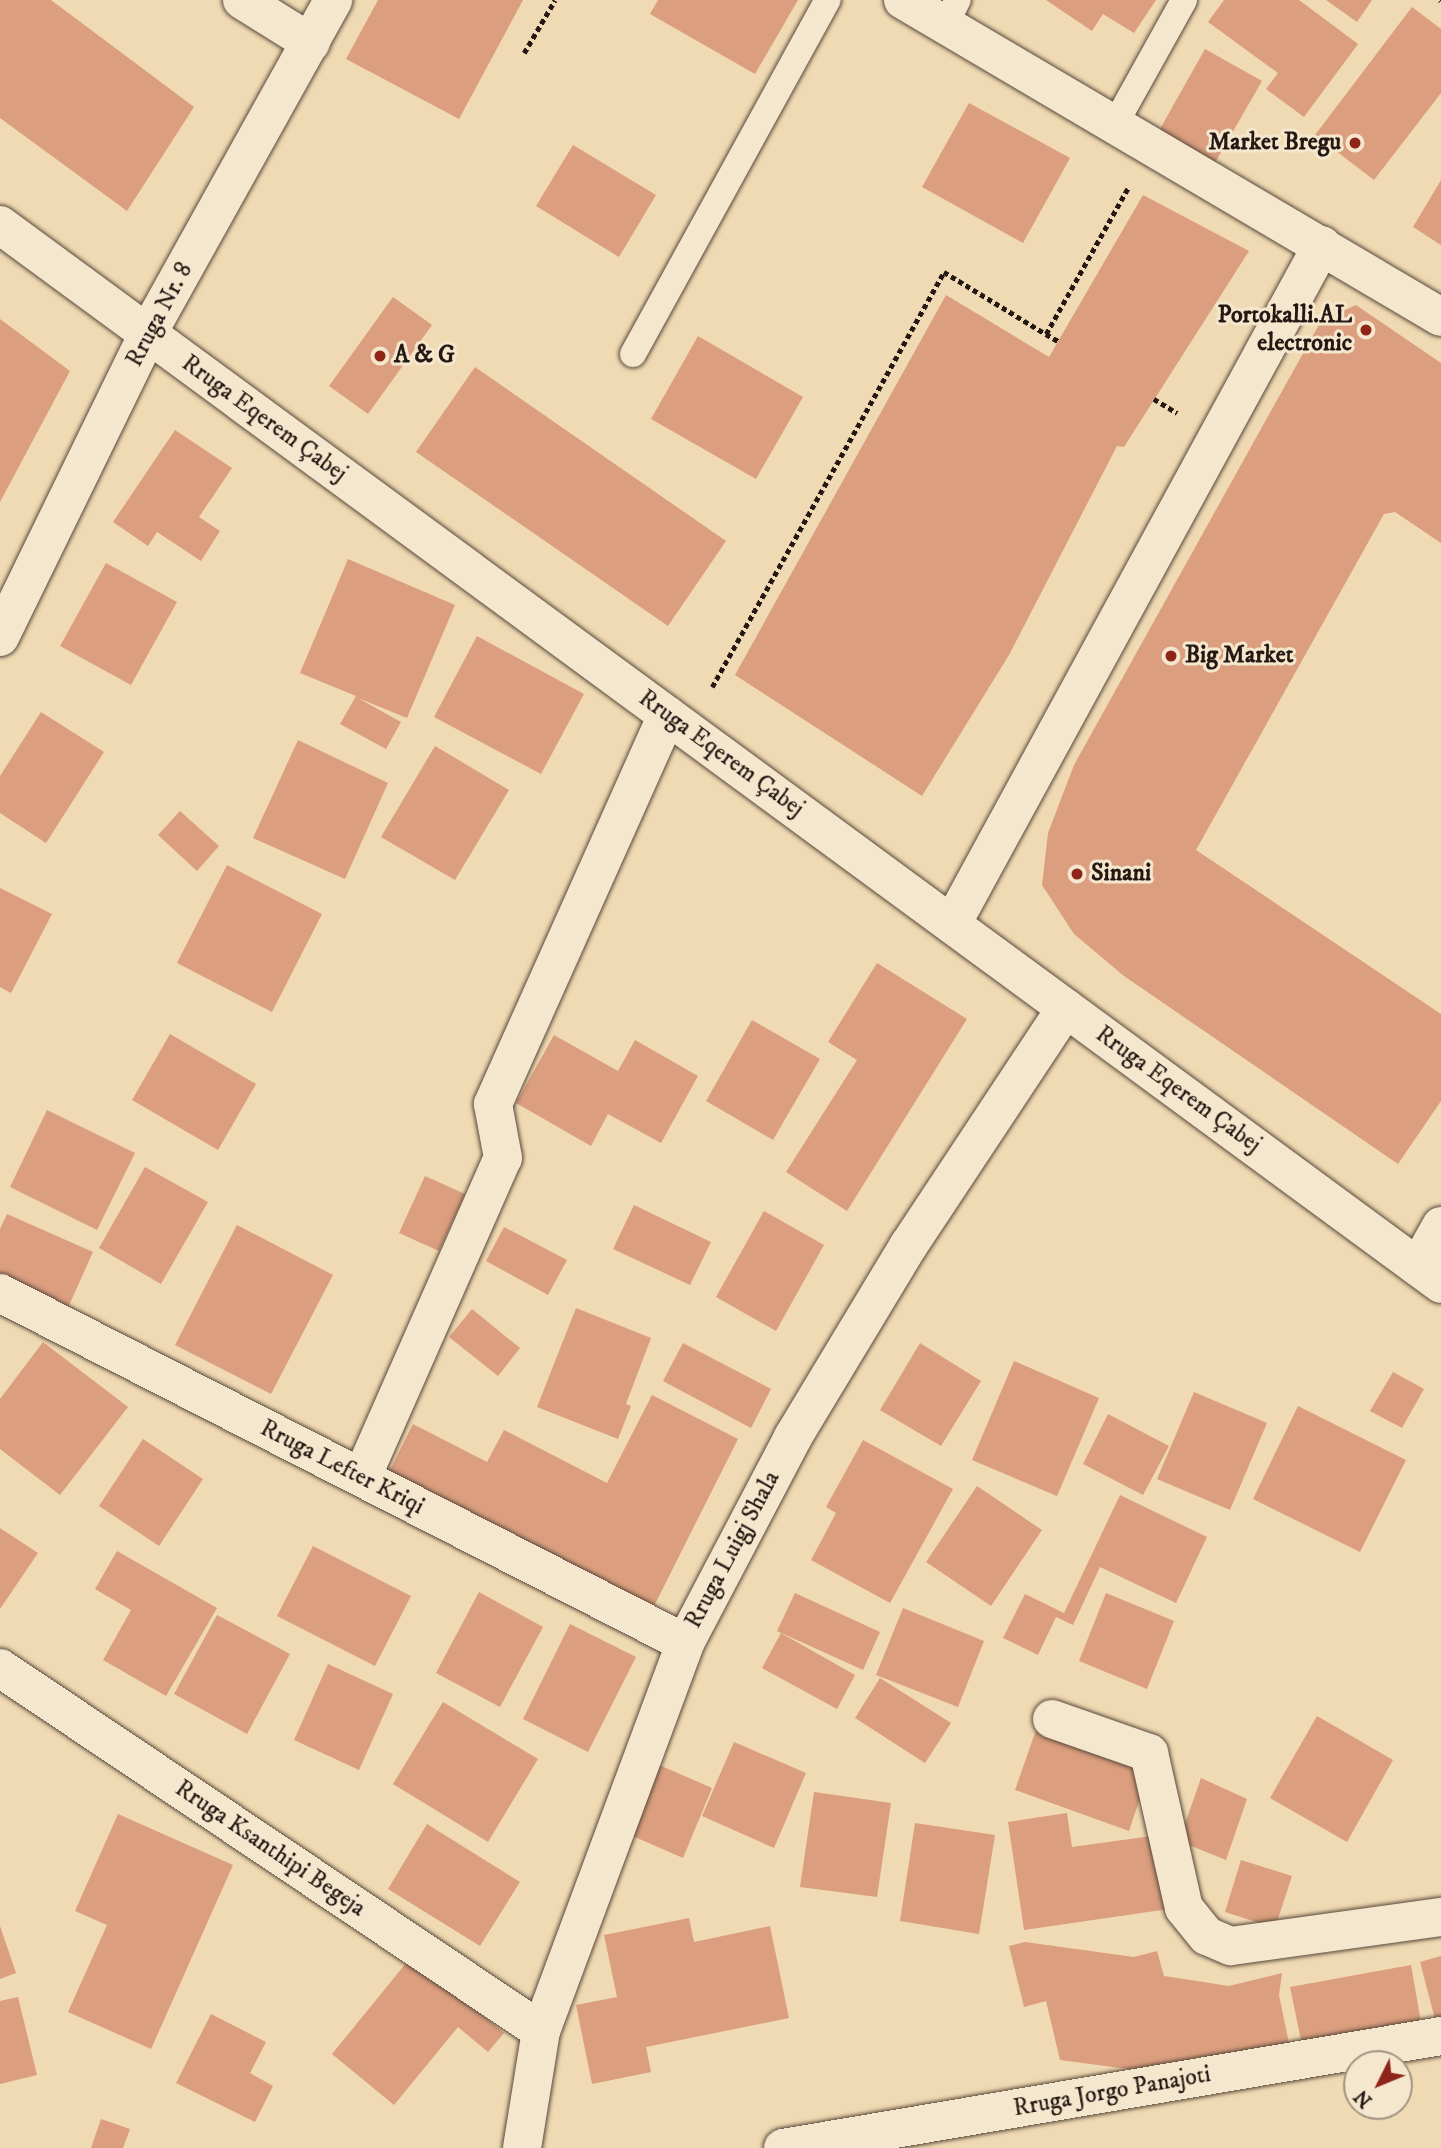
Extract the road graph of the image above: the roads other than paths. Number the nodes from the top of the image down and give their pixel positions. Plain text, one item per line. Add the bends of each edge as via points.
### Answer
1 (242, 0) edge
2 (332, 0) edge
3 (828, 0) edge
4 (903, 0) edge
5 (1184, 0) edge
6 (952, 13) edge
7 (311, 43) junction
8 (1114, 127) junction
9 (0, 225) edge
10 (1322, 245) junction
11 (1441, 317) edge
12 (148, 333) junction
13 (633, 354) dead end
14 (0, 636) edge
15 (667, 715) junction
16 (952, 924) junction
17 (1066, 1008) junction
18 (1441, 1226) edge
19 (1430, 1276) edge
20 (0, 1293) edge
21 (362, 1478) junction
22 (685, 1643) junction
23 (0, 1668) edge
24 (1052, 1719) dead end
25 (1441, 1917) edge
26 (541, 2031) junction
27 (1441, 2036) edge
28 (522, 2148) edge
29 (783, 2148) edge

1 - 7 street
2 - 7 street, Rruga Nr. 8
3 - 13 lane
4 - 6 street
5 - 8 lane
6 - 8 street
7 - 12 street, Rruga Nr. 8
8 - 10 street
9 - 12 street, Rruga Eqerem Çabej
10 - 11 street
10 - 16 street
12 - 14 street, Rruga Nr. 8
12 - 15 street, Rruga Eqerem Çabej
15 - 16 street, Rruga Eqerem Çabej
15 - 21 street via 493,1104 503,1158
16 - 17 street, Rruga Eqerem Çabej
17 - 19 street, Rruga Eqerem Çabej
17 - 22 street, Rruga Luigj Shala via 909,1245 793,1437
18 - 19 street
20 - 21 street, Rruga Lefter Kriqi
21 - 22 street, Rruga Lefter Kriqi
22 - 26 street, Rruga Luigj Shala
23 - 26 street, Rruga Ksanthipi Begeja
24 - 25 street via 1149,1753 1184,1908 1207,1936 1231,1946
26 - 28 street, Rruga Luigj Shala
27 - 29 street, Rruga Jorgo Panajoti

